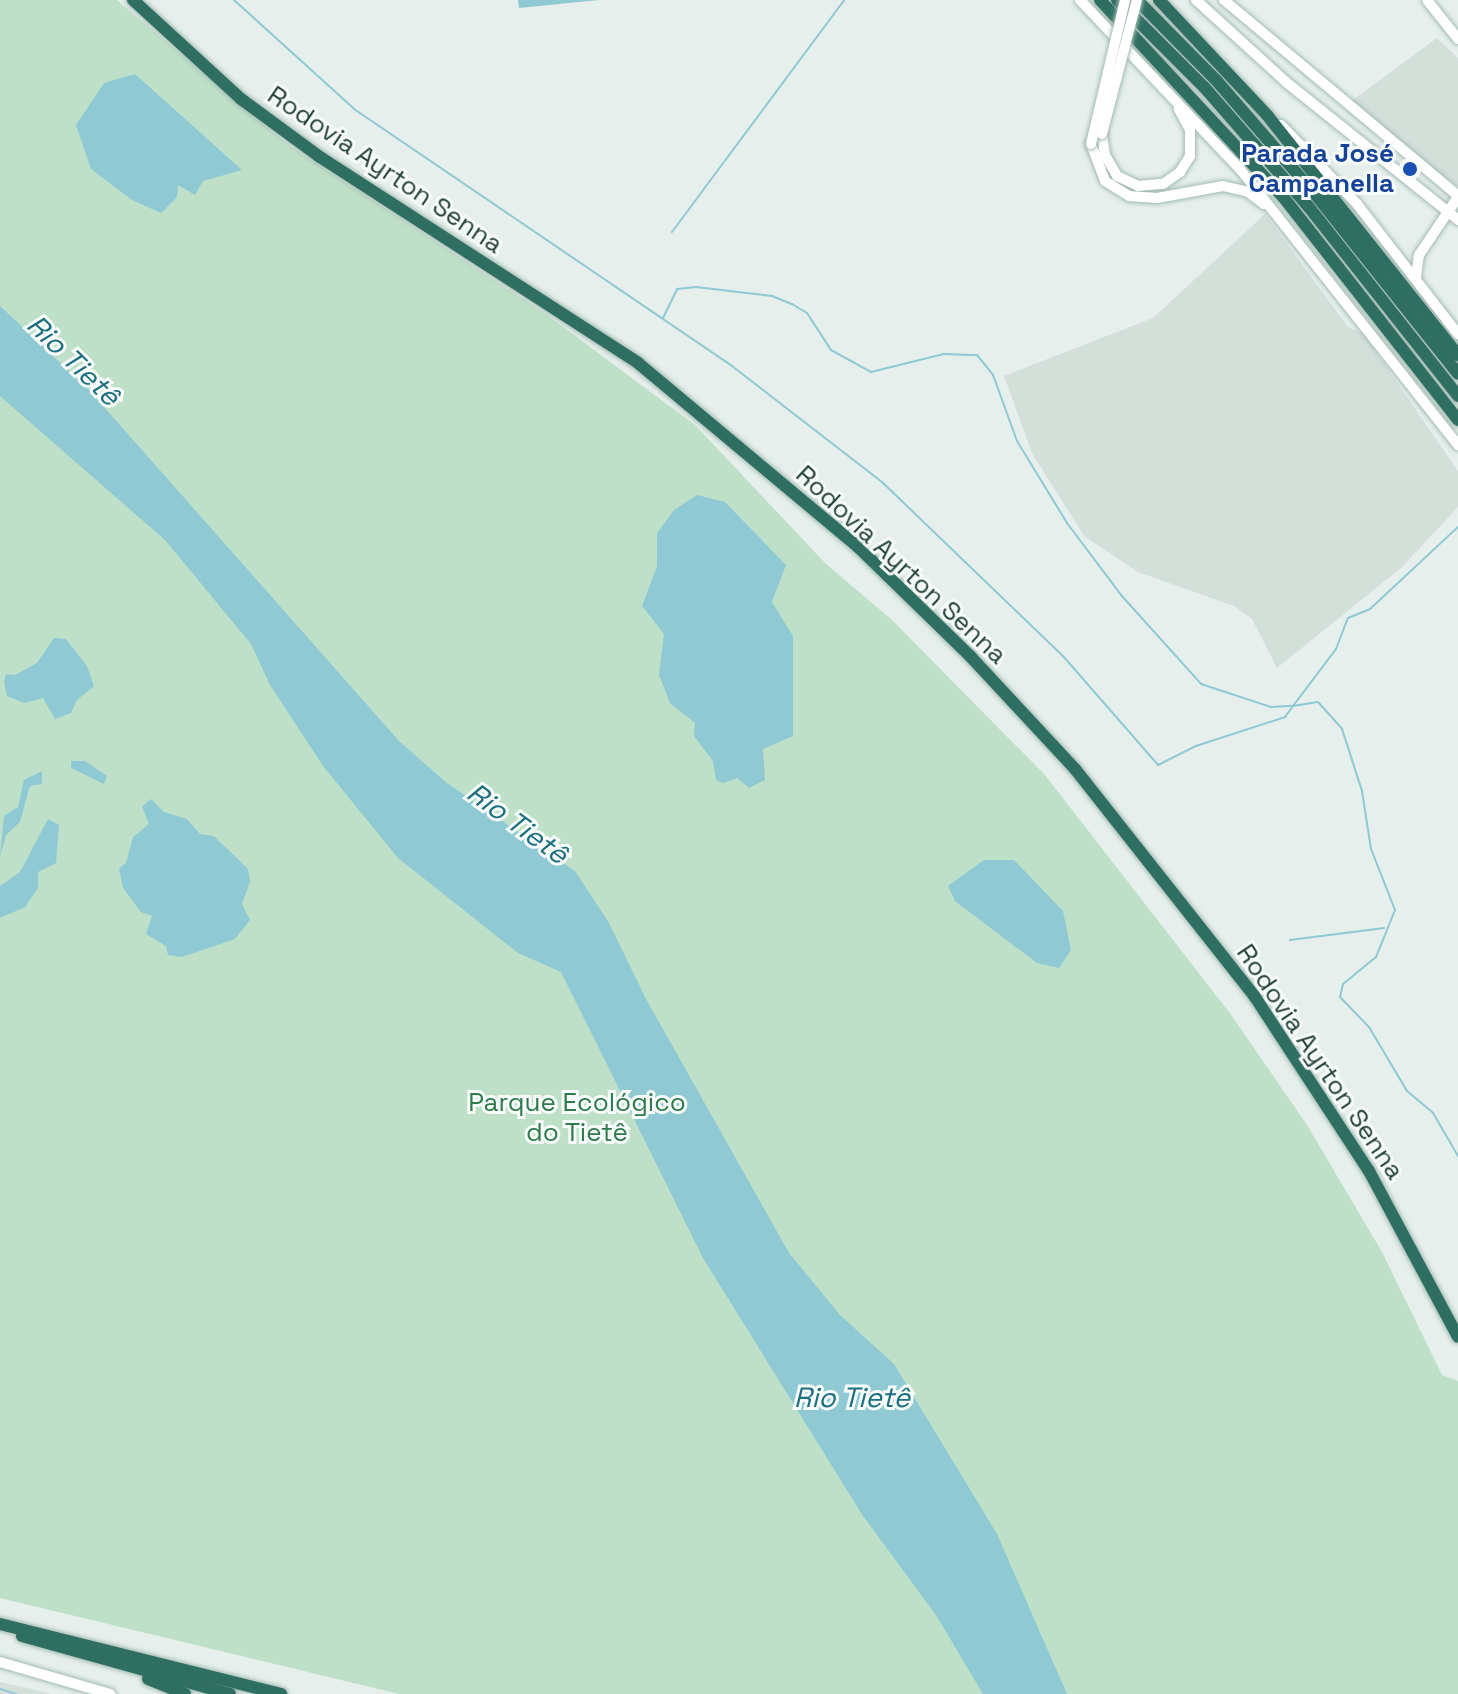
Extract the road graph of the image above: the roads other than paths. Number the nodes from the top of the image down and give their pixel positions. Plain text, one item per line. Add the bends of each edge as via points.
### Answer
1 (133, 0) edge
2 (1080, 0) edge
3 (1100, 0) edge
4 (1117, 0) edge
5 (1125, 0) edge
6 (1137, 0) edge
7 (1159, 0) edge
8 (1196, 0) edge
9 (1224, 0) edge
10 (1427, 0) edge
11 (1458, 39) edge
12 (1298, 65) junction
13 (1160, 80) junction
14 (1286, 82) junction
15 (1267, 115) junction
16 (1458, 197) edge
17 (1447, 211) junction
18 (1279, 215) junction
19 (1458, 220) edge
20 (1419, 255) junction
21 (1404, 264) junction
22 (1416, 280) junction
23 (1458, 334) edge
24 (1458, 355) edge
25 (1458, 374) edge
26 (1458, 396) edge
27 (1458, 420) edge
28 (1458, 445) edge
29 (1458, 1337) edge
30 (0, 1627) edge
31 (0, 1662) edge
32 (127, 1669) junction
33 (110, 1694) edge
34 (185, 1694) edge
35 (230, 1694) edge
36 (281, 1694) edge

1 - 29 highway, Rodovia Ayrton Senna via 241,99 320,157 638,363 858,547 971,657 1075,769 1255,997 1330,1108
2 - 13 main road
3 - 27 highway via 1284,198
4 - 26 highway via 1205,88 1308,206
5 - 18 main road, bridge via 1094,113 1091,144 1105,181 1129,196 1157,198 1231,186
6 - 13 main road, bridge via 1102,134 1109,165 1127,183 1151,187 1180,172 1190,156 1190,130
6 - 25 highway via 1216,80 1319,199
7 - 15 highway
8 - 14 main road
9 - 12 main road
10 - 11 main road
12 - 14 main road
12 - 16 main road
13 - 18 main road
14 - 17 main road
15 - 21 main road via 1357,204
15 - 24 highway
16 - 17 main road
17 - 19 main road
17 - 20 main road
18 - 28 main road
20 - 21 main road
20 - 22 main road
21 - 22 main road
22 - 23 main road
30 - 32 highway
30 - 36 highway
31 - 33 main road
32 - 34 highway
32 - 35 highway

